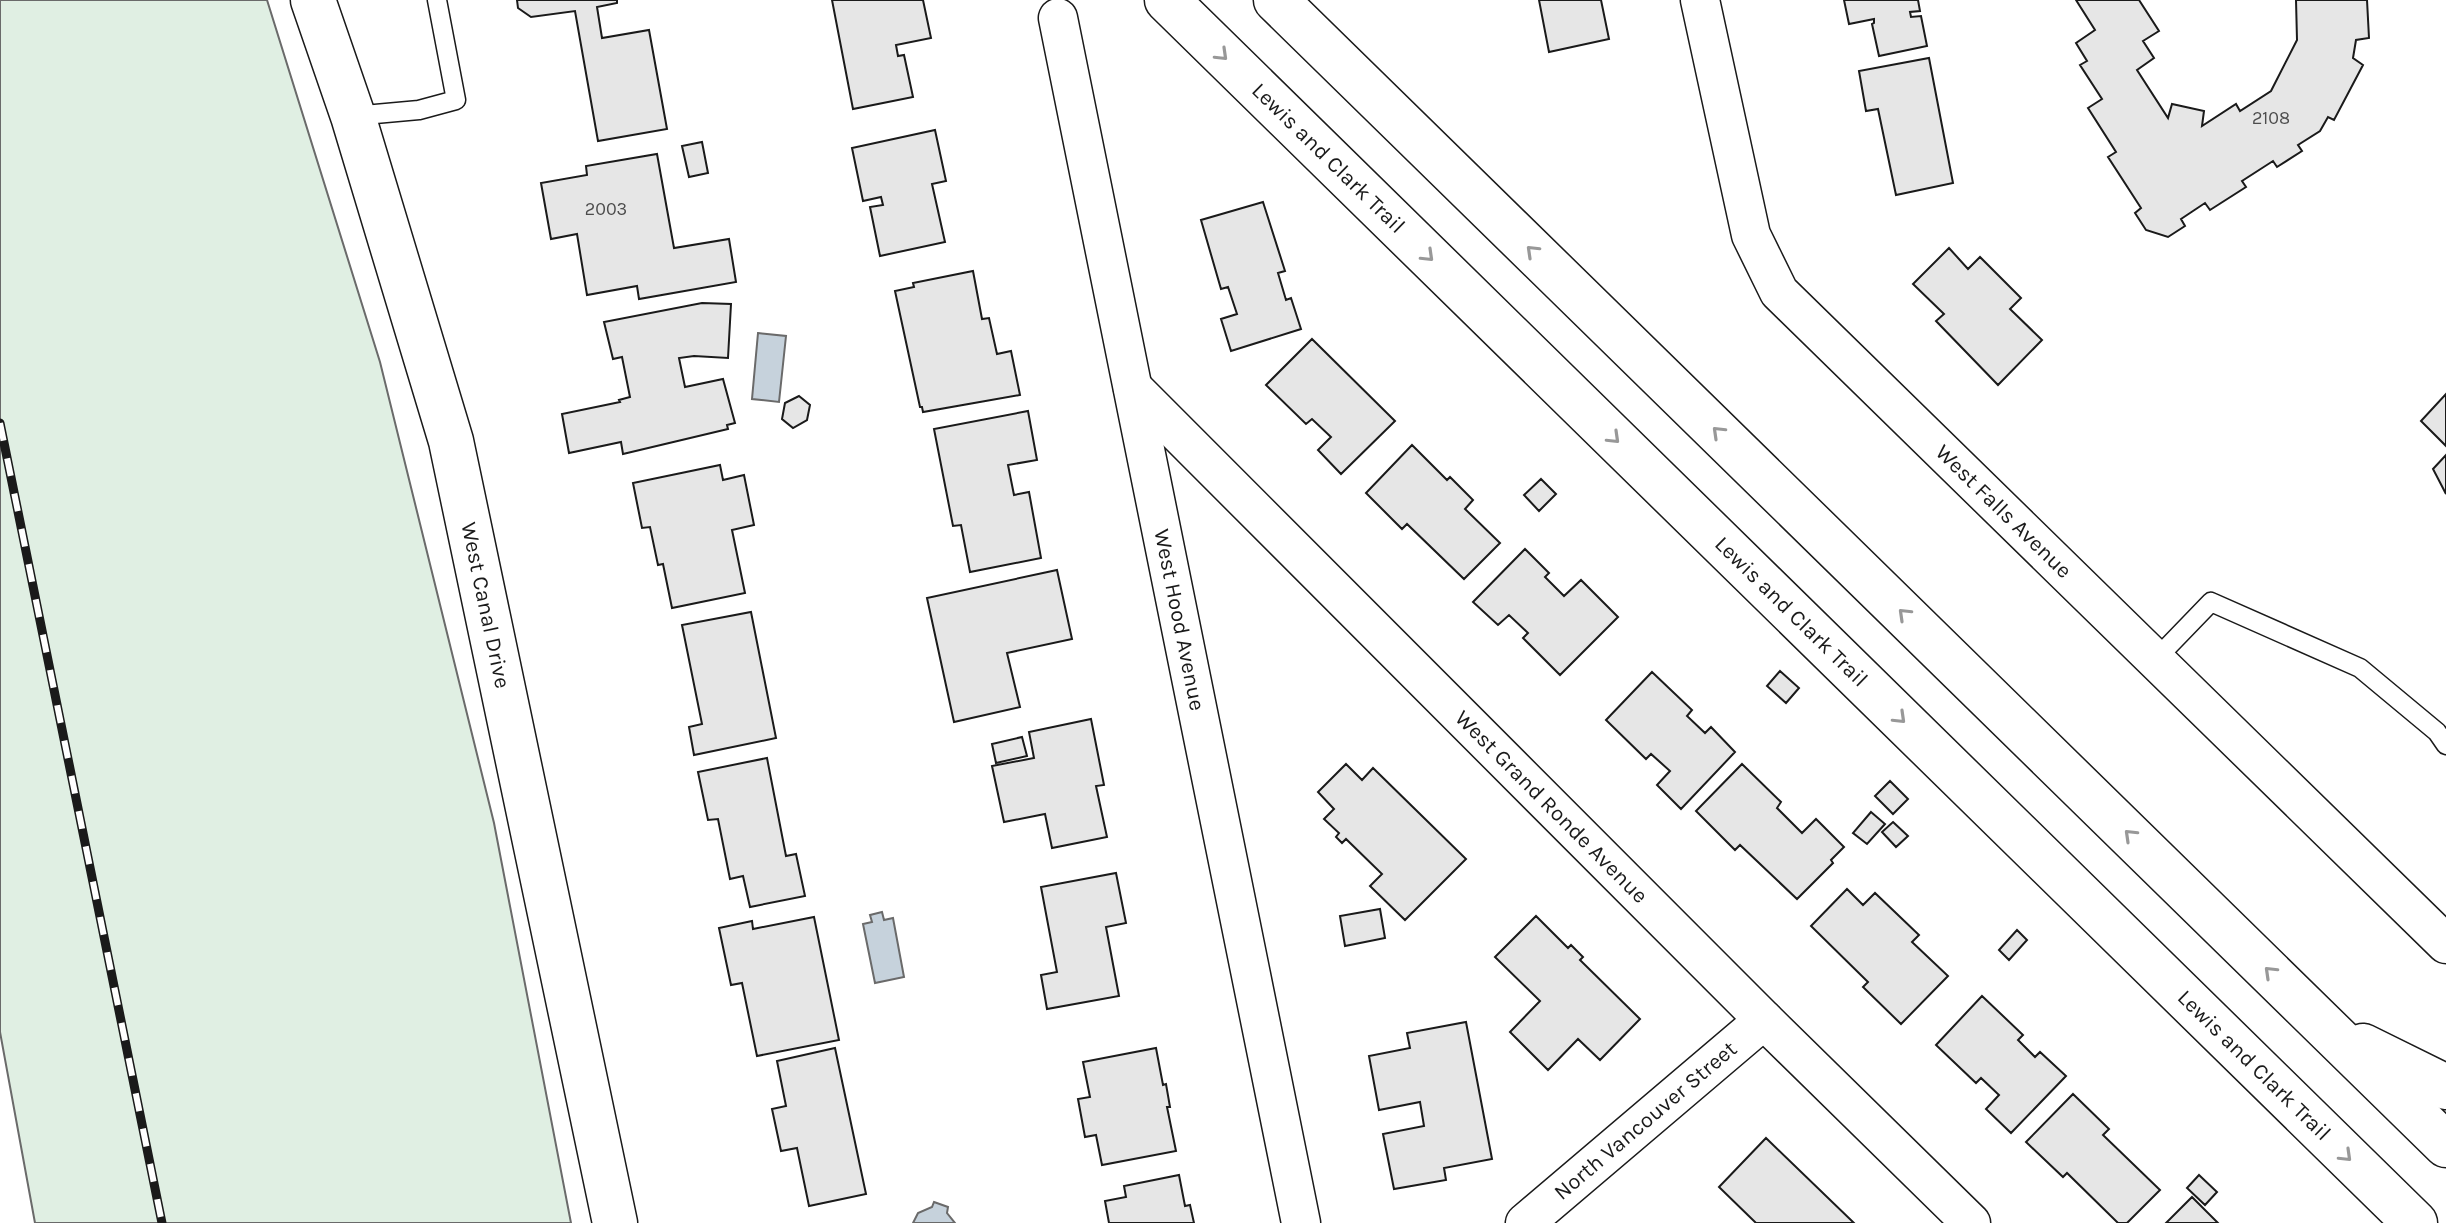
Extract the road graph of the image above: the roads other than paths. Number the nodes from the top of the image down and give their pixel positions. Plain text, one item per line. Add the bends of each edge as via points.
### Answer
1 (313, 0) edge
2 (437, 0) edge
3 (1167, 0) edge
4 (1276, 0) edge
5 (1700, 0) edge
6 (1058, 18) dead end
7 (353, 116) junction
8 (1133, 388) junction
9 (2154, 661) junction
10 (2446, 745) edge
11 (2446, 944) edge
12 (1764, 1020) junction
13 (2325, 1027) junction
14 (2446, 1087) edge
15 (2446, 1145) edge
16 (615, 1223) edge
17 (1301, 1223) edge
18 (1525, 1223) edge
19 (1971, 1223) edge
20 (2415, 1223) edge

1 - 7 main road, West Canal Drive
2 - 7 lane via 456,100 419,110
3 -> 20 main road, Lewis and Clark Trail
13 -> 4 main road
5 - 9 street, West Falls Avenue via 1751,235 1779,292
6 - 8 street, West Hood Avenue
7 - 16 main road, West Canal Drive via 451,441
8 - 12 street, West Grand Ronde Avenue
8 - 17 street, West Hood Avenue
9 - 10 lane via 2211,602 2360,668
9 - 11 street, West Falls Avenue
12 - 18 street, North Vancouver Street
12 - 19 street, West Grand Ronde Avenue
13 - 14 main road
13 - 15 main road

